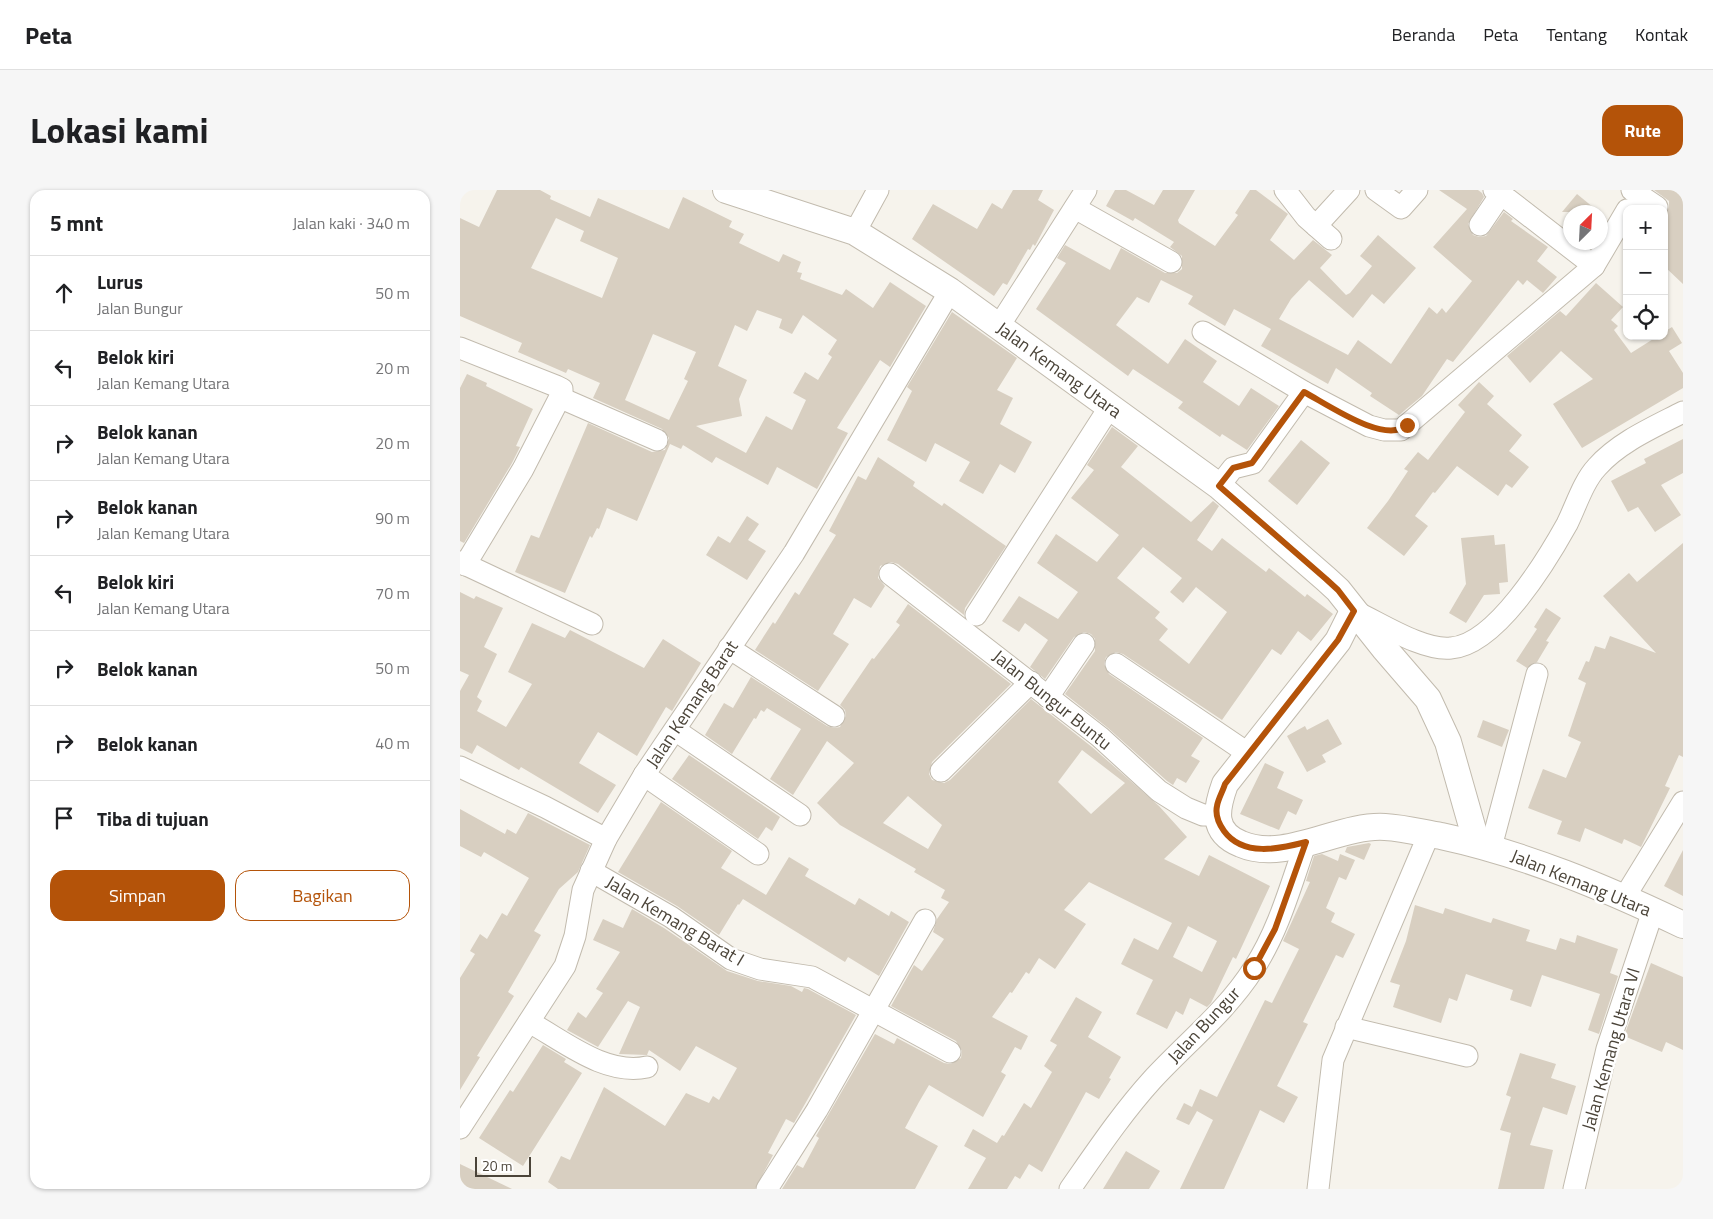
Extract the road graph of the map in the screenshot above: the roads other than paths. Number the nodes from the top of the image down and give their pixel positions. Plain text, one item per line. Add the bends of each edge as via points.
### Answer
1 (726, 190) edge
2 (878, 190) edge
3 (1285, 190) edge
4 (1349, 190) edge
5 (1376, 190) edge
6 (1417, 190) edge
7 (1500, 192) edge
8 (1081, 199) edge
9 (1631, 200) edge
10 (1650, 205) edge
11 (1480, 225) dead end
12 (855, 232) junction
13 (1171, 262) dead end
14 (1594, 266) junction
15 (950, 291) junction
16 (999, 326) junction
17 (1203, 332) dead end
18 (460, 348) edge
19 (1304, 392) junction
20 (561, 398) junction
21 (1109, 408) junction
22 (1683, 412) edge
23 (657, 440) dead end
24 (1219, 486) junction
25 (463, 563) edge
26 (890, 574) dead end
27 (1354, 611) junction
28 (976, 615) dead end
29 (592, 624) dead end
30 (1084, 644) dead end
31 (729, 648) junction
32 (1116, 664) dead end
33 (1537, 674) dead end
34 (1031, 682) junction
35 (1048, 697) junction
36 (834, 716) dead end
37 (675, 730) junction
38 (1250, 754) junction
39 (460, 767) edge
40 (941, 772) dead end
41 (644, 775) junction
42 (1683, 802) edge
43 (800, 815) dead end
44 (1217, 815) junction
45 (1429, 834) junction
46 (606, 839) junction
47 (1306, 842) junction
48 (1484, 846) junction
49 (758, 854) dead end
50 (591, 871) junction
51 (1624, 898) junction
52 (1654, 911) junction
53 (925, 920) dead end
54 (1683, 925) edge
55 (874, 1010) junction
56 (529, 1022) junction
57 (1346, 1027) junction
58 (950, 1052) dead end
59 (1467, 1056) dead end
60 (647, 1067) dead end
61 (460, 1128) edge
62 (767, 1189) edge
63 (1070, 1189) edge
64 (1318, 1189) edge
65 (1574, 1189) edge

1 - 12 street, Jalan Kemang Utara
2 - 12 street
3 - 4 street via 1306,217 1324,233
5 - 6 street via 1401,208
7 - 11 street
7 - 14 street
8 - 13 street
8 - 16 street
9 - 10 street
9 - 14 street
12 - 15 street, Jalan Kemang Utara
14 - 19 street via 1401,430 1369,426
15 - 16 street, Jalan Kemang Utara
15 - 31 street, Jalan Kemang Barat via 833,491
16 - 21 street, Jalan Kemang Utara
17 - 19 street
18 - 20 street via 556,386 562,389
19 - 24 street via 1252,463 1233,468
20 - 23 street
20 - 25 street via 523,469
21 - 24 street, Jalan Kemang Utara
21 - 28 street
22 - 27 street via 1610,454 1595,468 1547,559 1526,589 1489,630 1469,644 1451,648 1430,646
24 - 27 street, Jalan Kemang Utara via 1338,590
25 - 29 street
26 - 34 street, Jalan Bungur Buntu
27 - 38 street via 1338,640
27 - 48 street, Jalan Kemang Utara via 1428,699 1448,742
30 - 35 street
31 - 36 street
31 - 37 street, Jalan Kemang Barat
32 - 38 street
33 - 48 street
34 - 35 street, Jalan Bungur Buntu
34 - 40 street
35 - 44 street, Jalan Bungur Buntu via 1100,737 1159,791 1186,808 1203,815
37 - 41 street, Jalan Kemang Barat
37 - 43 street
38 - 44 street via 1225,784
39 - 46 street via 545,806
41 - 46 street, Jalan Kemang Barat
41 - 49 street
42 - 51 street
44 - 47 street, Jalan Kemang Utara via 1228,838 1254,849 1282,848
45 - 47 street, Jalan Kemang Utara via 1385,826
45 - 48 street, Jalan Kemang Utara
45 - 57 street
46 - 50 street, Jalan Kemang Barat
47 - 63 street, Jalan Bungur via 1275,929 1254,968 1225,1006 1152,1080
48 - 51 street, Jalan Kemang Utara
50 - 55 street, Jalan Kemang Barat I via 671,917 732,959 760,970 812,977
50 - 56 street, Jalan Kemang Barat via 583,890 575,936 565,966
51 - 52 street, Jalan Kemang Utara
52 - 54 street, Jalan Kemang Utara
52 - 65 street, Jalan Kemang Utara VI via 1608,1049
53 - 55 street
55 - 58 street, Jalan Kemang Barat I
55 - 62 street
56 - 60 street via 610,1065 632,1070
56 - 61 street, Jalan Kemang Barat
57 - 59 street
57 - 64 street via 1333,1060

